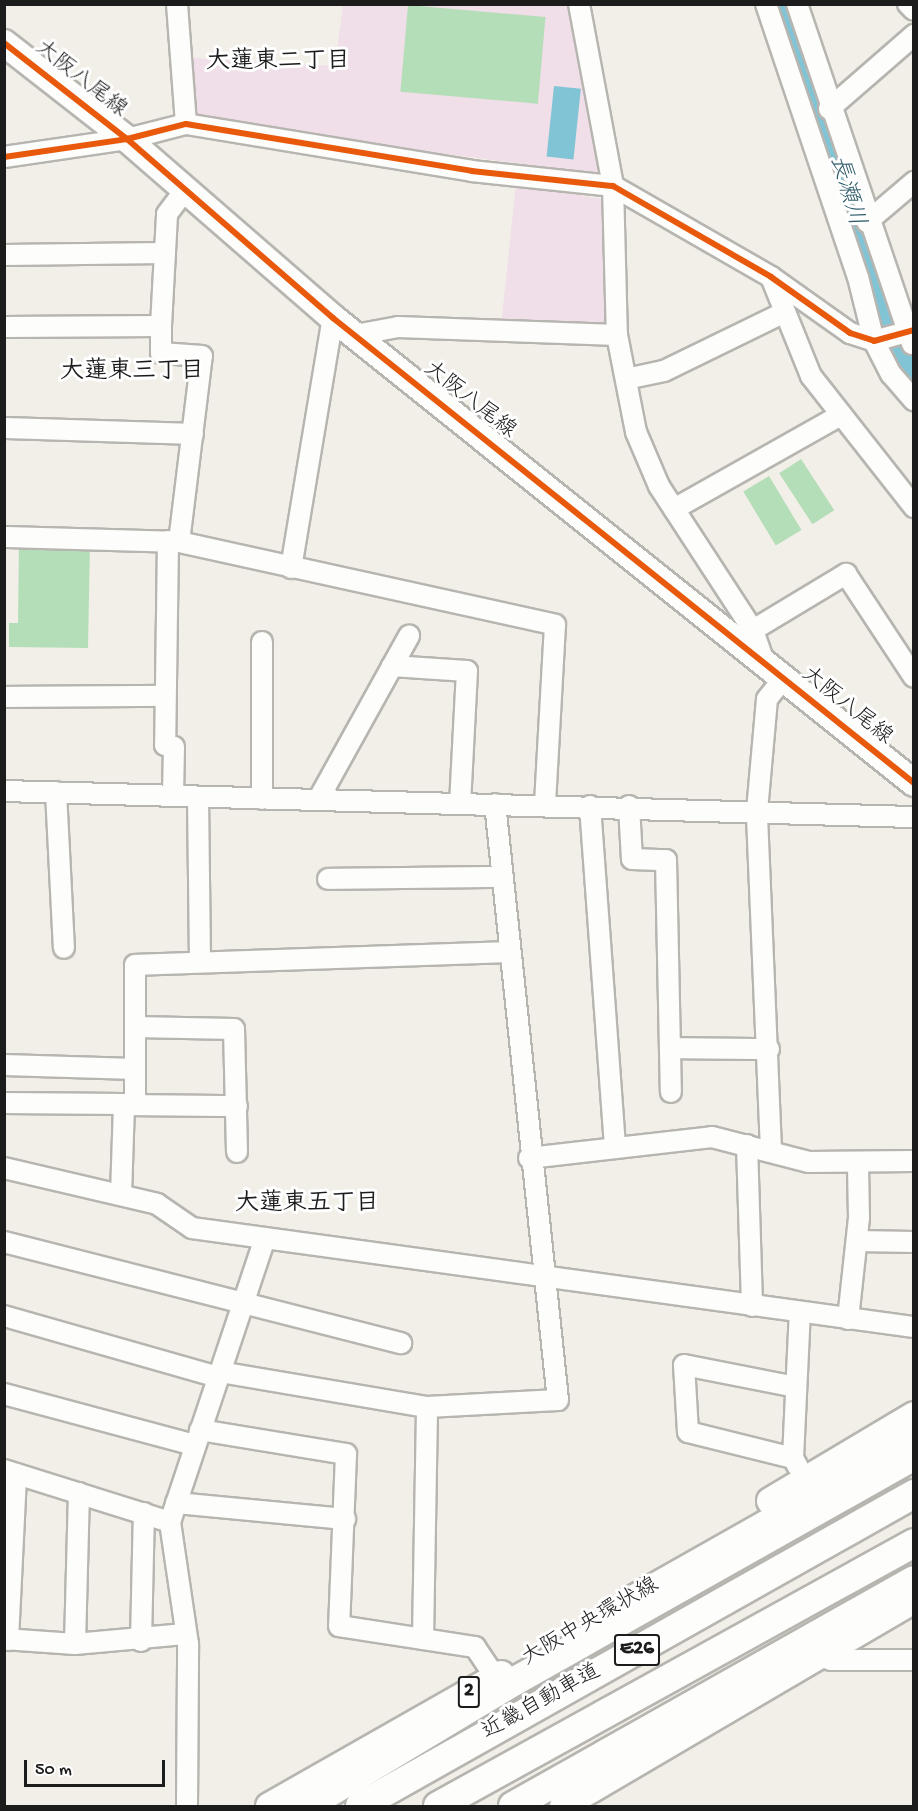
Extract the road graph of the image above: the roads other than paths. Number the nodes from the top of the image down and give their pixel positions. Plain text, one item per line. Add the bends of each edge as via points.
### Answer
1 (177, 4) edge
2 (579, 4) edge
3 (766, 4) edge
4 (796, 4) edge
5 (909, 4) edge
6 (914, 10) edge
7 (914, 35) edge
8 (4, 43) edge
9 (829, 109) junction
10 (186, 124) junction
11 (127, 139) junction
12 (4, 157) edge
13 (612, 186) junction
14 (185, 189) junction
15 (910, 191) edge
16 (867, 222) junction
17 (165, 253) junction
18 (4, 255) edge
19 (771, 277) junction
20 (783, 313) junction
21 (333, 318) junction
22 (161, 326) junction
23 (4, 327) edge
24 (617, 334) junction
25 (355, 335) junction
26 (911, 338) edge
27 (874, 341) junction
28 (626, 379) junction
29 (914, 400) edge
30 (841, 415) junction
31 (4, 428) edge
32 (193, 434) junction
33 (914, 507) edge
34 (674, 508) junction
35 (4, 537) edge
36 (173, 542) junction
37 (291, 568) junction
38 (753, 630) junction
39 (409, 636) dead end
40 (262, 642) dead end
41 (764, 662) junction
42 (392, 666) junction
43 (914, 677) edge
44 (783, 679) junction
45 (165, 696) junction
46 (4, 697) edge
47 (914, 783) edge
48 (4, 791) edge
49 (56, 792) junction
50 (173, 796) junction
51 (198, 797) junction
52 (262, 799) junction
53 (318, 801) junction
54 (460, 803) junction
55 (495, 804) junction
56 (545, 805) junction
57 (590, 806) junction
58 (630, 806) junction
59 (757, 811) junction
60 (914, 818) edge
61 (501, 877) junction
62 (328, 879) dead end
63 (64, 948) dead end
64 (508, 952) junction
65 (200, 960) junction
66 (135, 1027) junction
67 (670, 1048) junction
68 (769, 1049) junction
69 (4, 1065) edge
70 (135, 1069) junction
71 (671, 1092) dead end
72 (4, 1103) edge
73 (130, 1105) junction
74 (237, 1106) junction
75 (747, 1145) junction
76 (615, 1148) junction
77 (771, 1150) junction
78 (237, 1152) dead end
79 (529, 1158) junction
80 (914, 1161) edge
81 (858, 1164) junction
82 (4, 1168) edge
83 (121, 1195) junction
84 (265, 1238) junction
85 (857, 1241) junction
86 (4, 1242) edge
87 (914, 1242) edge
88 (544, 1278) junction
89 (241, 1305) junction
90 (752, 1306) junction
91 (800, 1312) junction
92 (4, 1316) edge
93 (848, 1319) junction
94 (914, 1327) edge
95 (401, 1343) dead end
96 (219, 1374) junction
97 (796, 1387) junction
98 (4, 1394) edge
99 (427, 1407) junction
100 (914, 1415) edge
101 (197, 1438) junction
102 (914, 1440) edge
103 (914, 1456) edge
104 (793, 1458) junction
105 (10, 1472) edge
106 (805, 1480) junction
107 (79, 1493) junction
108 (914, 1494) edge
109 (176, 1503) junction
110 (144, 1513) junction
111 (345, 1519) junction
112 (170, 1522) junction
113 (914, 1543) edge
114 (670, 1577) junction
115 (914, 1580) edge
116 (914, 1600) edge
117 (914, 1616) edge
118 (185, 1634) junction
119 (423, 1639) junction
120 (6, 1640) edge
121 (141, 1641) junction
122 (75, 1644) junction
123 (830, 1660) junction
124 (914, 1660) edge
125 (495, 1677) junction
126 (721, 1717) junction
127 (561, 1793) edge
128 (187, 1806) edge
129 (269, 1806) edge
130 (307, 1806) edge
131 (360, 1806) edge
132 (438, 1806) edge
133 (513, 1806) edge

1 - 10 street
2 - 13 street
3 - 27 street via 858,277
4 - 9 street
5 - 6 street
7 - 9 street
8 - 11 main road, 大阪八尾線
9 - 16 street
10 - 11 street
10 - 13 street via 461,170
11 - 12 street
11 - 14 main road, 大阪八尾線
13 - 19 street
13 - 24 street
14 - 17 street via 167,214
14 - 21 main road, 大阪八尾線
15 - 16 street
16 - 26 street
17 - 18 street
17 - 22 street
19 - 20 street
19 - 27 street via 850,333
20 - 28 street via 664,371
20 - 30 street via 811,376
21 - 25 main road, 大阪八尾線
21 - 37 street
22 - 23 street
22 - 32 street via 161,353 202,356
24 - 25 street via 398,327
24 - 28 street
25 - 41 main road, 大阪八尾線
26 - 27 street
27 - 29 street via 891,374
28 - 34 street via 636,432
30 - 33 street
30 - 34 street
31 - 32 street
32 - 36 street
34 - 38 street
35 - 36 street
36 - 37 street
36 - 45 street
37 - 56 street via 555,625
38 - 41 street
38 - 43 street via 846,574
39 - 42 street
40 - 52 street
41 - 44 main road, 大阪八尾線
42 - 53 street
42 - 54 street via 467,671
44 - 47 main road, 大阪八尾線
44 - 59 street via 767,699
45 - 46 street
45 - 50 street via 165,745 174,747
48 - 49 street
49 - 50 street
49 - 63 street
50 - 51 street
51 - 52 street
51 - 65 street
52 - 53 street
53 - 54 street
54 - 55 street
55 - 56 street
55 - 61 street
56 - 57 street
57 - 58 street
57 - 76 street
58 - 59 street
58 - 67 street via 632,859 666,860
59 - 60 street
59 - 68 street
61 - 62 street
61 - 64 street
64 - 65 street
64 - 79 street
65 - 66 street via 135,965
66 - 70 street
66 - 74 street via 234,1029
67 - 68 street
67 - 71 street
68 - 77 street
69 - 70 street
70 - 73 street
72 - 73 street
73 - 74 street
73 - 83 street
74 - 78 street
75 - 76 street via 712,1137
75 - 77 street
75 - 90 street
76 - 79 street
77 - 81 street via 809,1162
79 - 88 street
80 - 81 street
81 - 85 street
82 - 83 street
83 - 84 street via 157,1204 192,1228
84 - 88 street
84 - 89 street
85 - 87 street
85 - 93 street
86 - 89 street
88 - 90 street
88 - 99 street via 558,1400
89 - 95 street
89 - 96 street
90 - 91 street
91 - 93 street
91 - 97 street
92 - 96 street
93 - 94 street
96 - 99 street
96 - 101 street
97 - 104 street
97 - 104 street via 684,1365 688,1432
98 - 101 street
99 - 119 street
100 - 106 main road
101 - 109 street
101 - 111 street via 346,1454
102 - 114 main road, 大阪中央環状線 / 2
103 - 130 highway via 515,1681
104 - 106 street
105 - 107 street
105 - 120 street
106 - 114 main road via 748,1515
107 - 110 street
107 - 122 street
108 - 131 highway, 近畿自動車道 / E26
109 - 111 street
109 - 112 street
110 - 112 street
110 - 121 street
111 - 119 street via 339,1626
112 - 118 street
113 - 132 highway, 近畿自動車道 / E26
114 - 125 main road, 大阪中央環状線 / 2
115 - 127 highway
116 - 126 main road
117 - 123 main road
118 - 121 street
118 - 128 street
119 - 125 street via 475,1647
120 - 122 street
121 - 122 street
123 - 124 street
123 - 126 main road
125 - 129 main road, 大阪中央環状線 / 2
126 - 127 main road
127 - 133 highway

